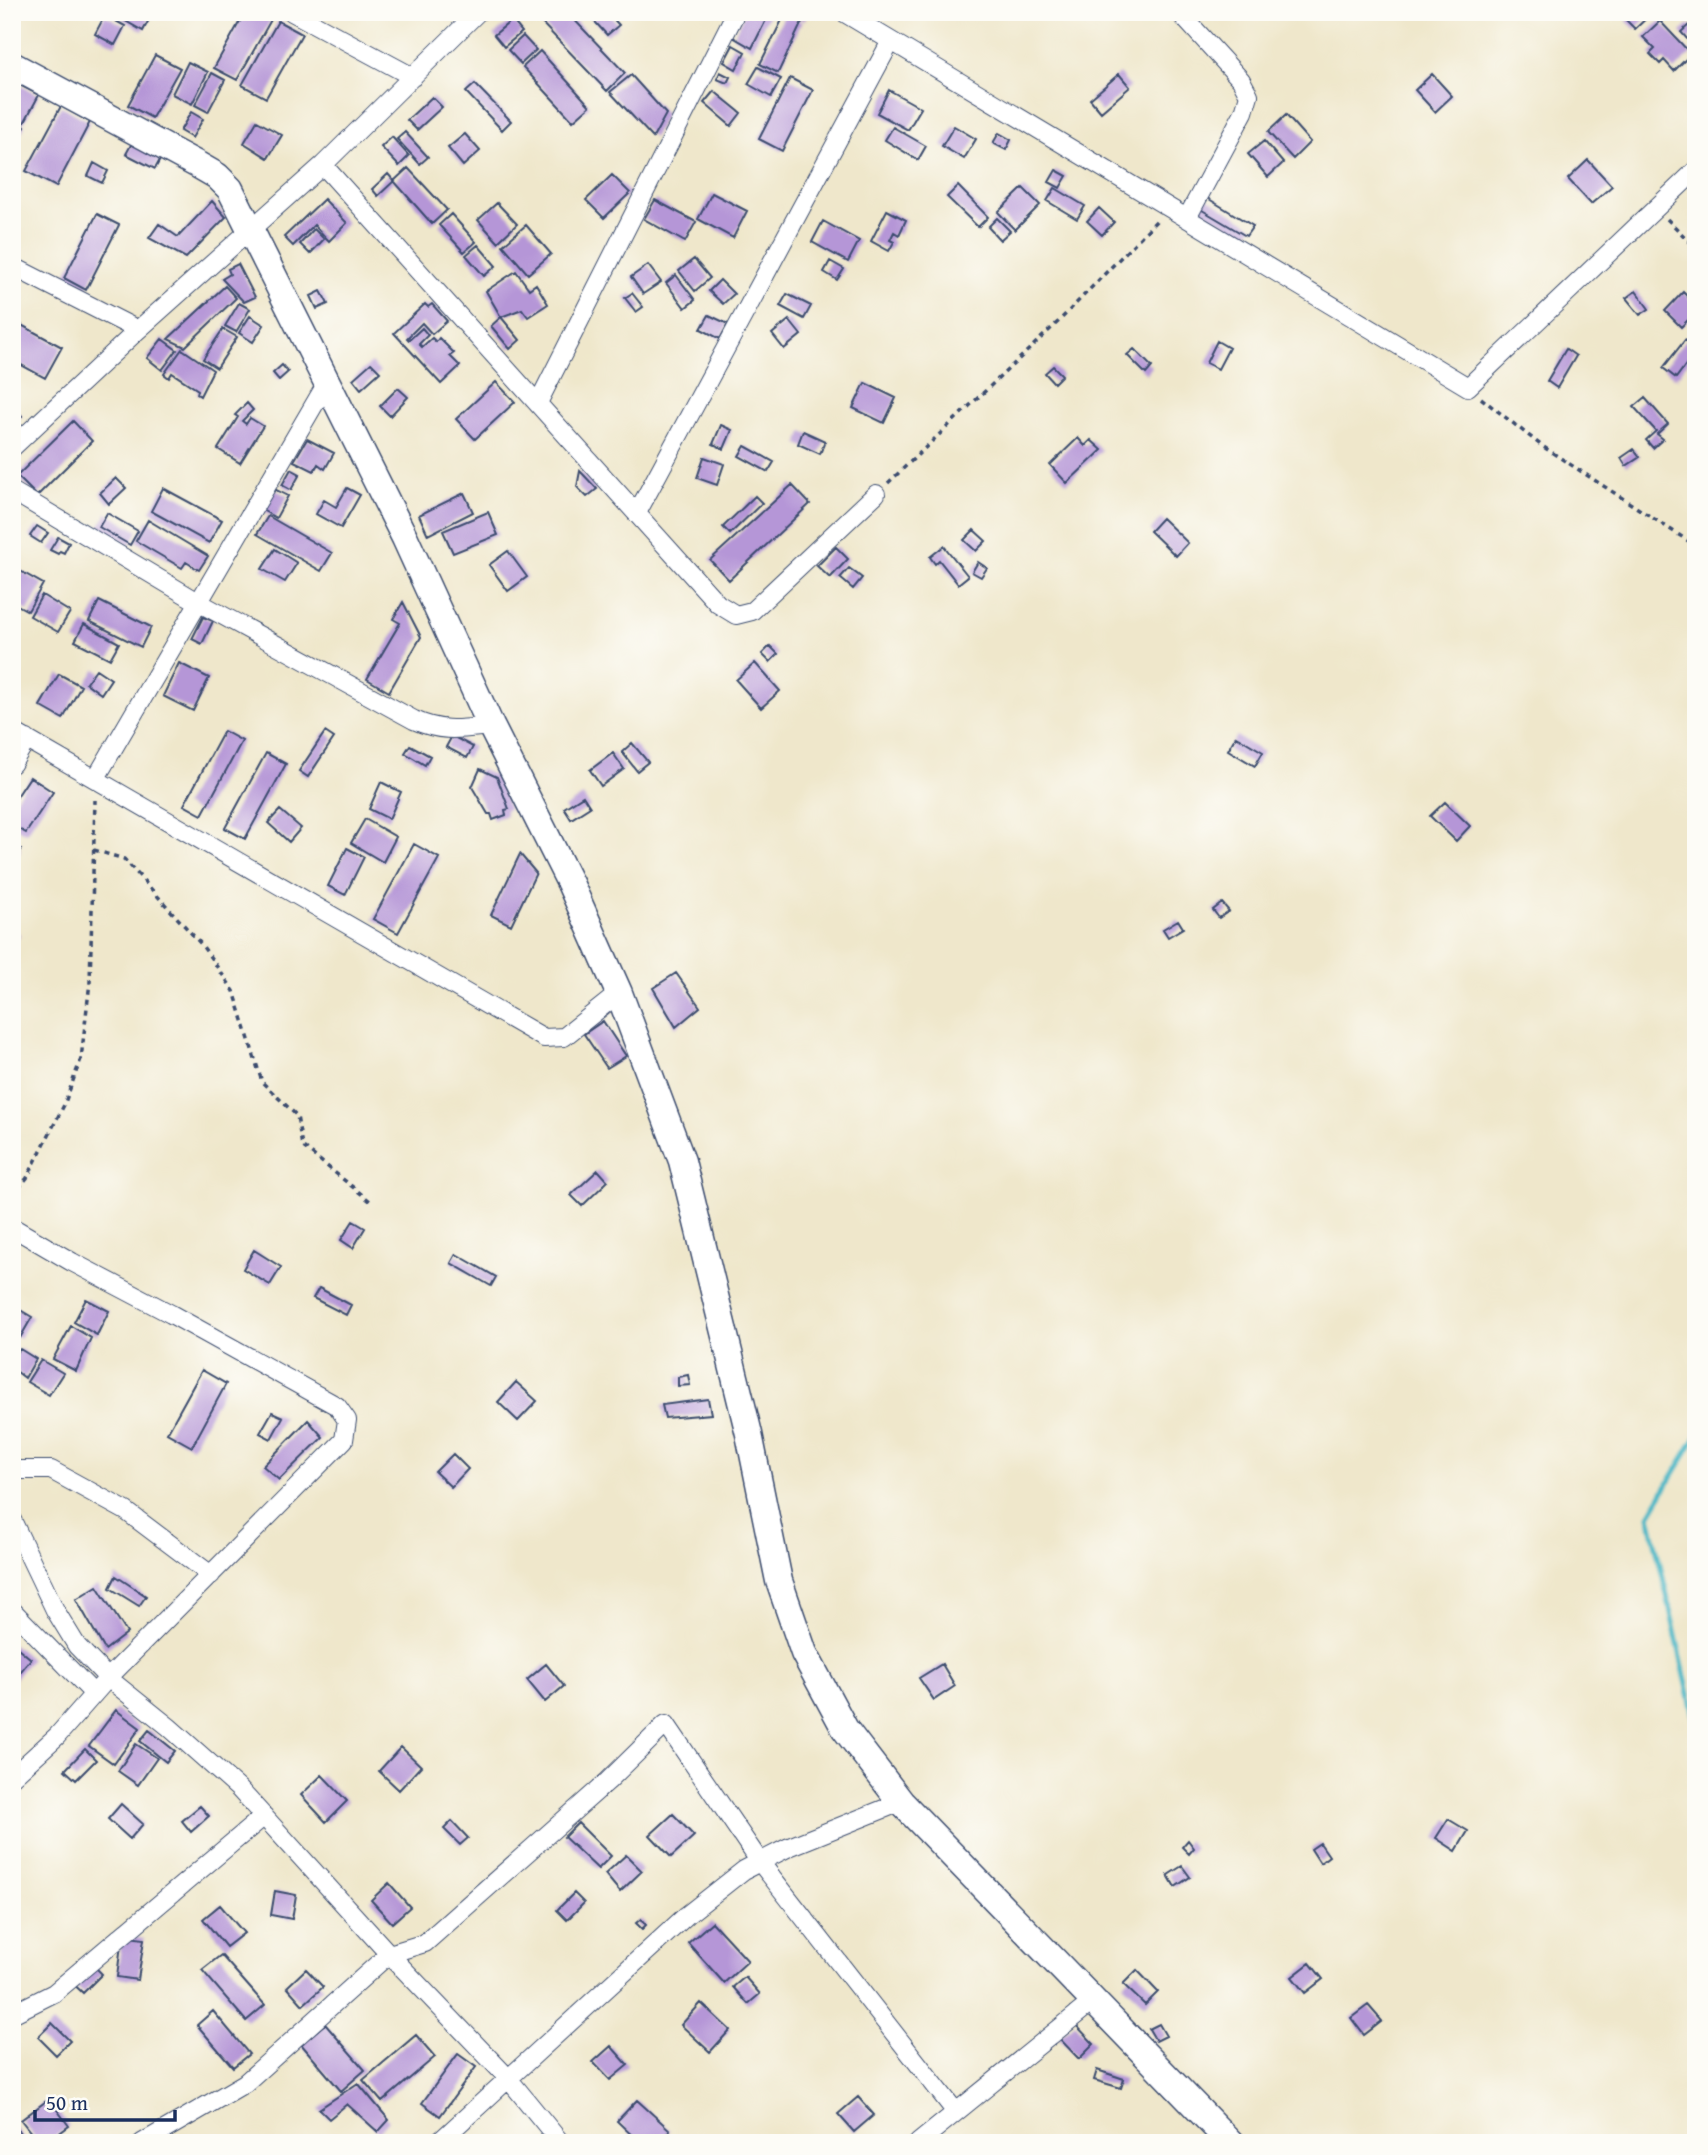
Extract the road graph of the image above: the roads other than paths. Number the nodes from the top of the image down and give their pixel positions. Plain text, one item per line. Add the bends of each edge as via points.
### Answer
1 (292, 12) edge
2 (478, 12) edge
3 (736, 12) edge
4 (843, 12) edge
5 (1179, 12) edge
6 (463, 19) edge
7 (891, 41) junction
8 (12, 65) edge
9 (413, 77) junction
10 (323, 165) junction
11 (1696, 170) edge
12 (1187, 218) junction
13 (252, 229) junction
14 (12, 266) edge
15 (138, 330) junction
16 (328, 381) junction
17 (538, 403) junction
18 (12, 448) edge
19 (12, 491) edge
20 (876, 494) road end
21 (637, 513) junction
22 (198, 602) junction
23 (491, 726) junction
24 (20, 735) edge
25 (12, 764) edge
26 (96, 778) junction
27 (618, 993) junction
28 (12, 1227) edge
29 (12, 1470) edge
30 (12, 1520) edge
31 (211, 1575) junction
32 (12, 1610) edge
33 (108, 1678) junction
34 (94, 1694) junction
35 (12, 1777) edge
36 (901, 1802) junction
37 (264, 1816) junction
38 (760, 1861) junction
39 (389, 1954) junction
40 (1092, 2002) junction
41 (12, 2014) edge
42 (507, 2077) junction
43 (955, 2111) junction
44 (142, 2143) edge
45 (438, 2143) edge
46 (561, 2143) edge
47 (918, 2143) edge
48 (1231, 2143) edge

1 - 9 street
2 - 6 street
3 - 17 street
4 - 7 street
5 - 12 street via 1241,80 1249,95
6 - 9 street
7 - 12 street
7 - 21 street
8 - 13 main road via 217,176 230,189
9 - 10 street
10 - 13 street
10 - 17 street
11 - 12 street via 1468,387
13 - 15 street
13 - 16 main road
14 - 15 street
15 - 18 street
16 - 22 street
16 - 23 main road
17 - 21 street
19 - 22 street
20 - 21 street via 752,611 736,615 718,604
22 - 23 street via 432,728 449,731
22 - 26 street
23 - 27 main road
24 - 25 street
24 - 26 street
26 - 27 street via 544,1038 564,1037
27 - 36 main road via 682,1161 749,1434 779,1581 804,1653 845,1729
28 - 31 street via 337,1406 347,1420 344,1440
29 - 31 street via 51,1470 126,1511
30 - 33 street via 55,1610 77,1646
31 - 33 street
32 - 34 street
33 - 34 street
33 - 37 street via 239,1789
34 - 35 street
36 - 38 street
36 - 40 main road
37 - 39 street
37 - 41 street via 54,1993
38 - 39 street via 666,1724 425,1943
38 - 42 street via 687,1914
38 - 43 street
39 - 42 street
39 - 44 street via 245,2082
40 - 43 street
40 - 48 main road
42 - 45 street
42 - 46 street
43 - 47 street

